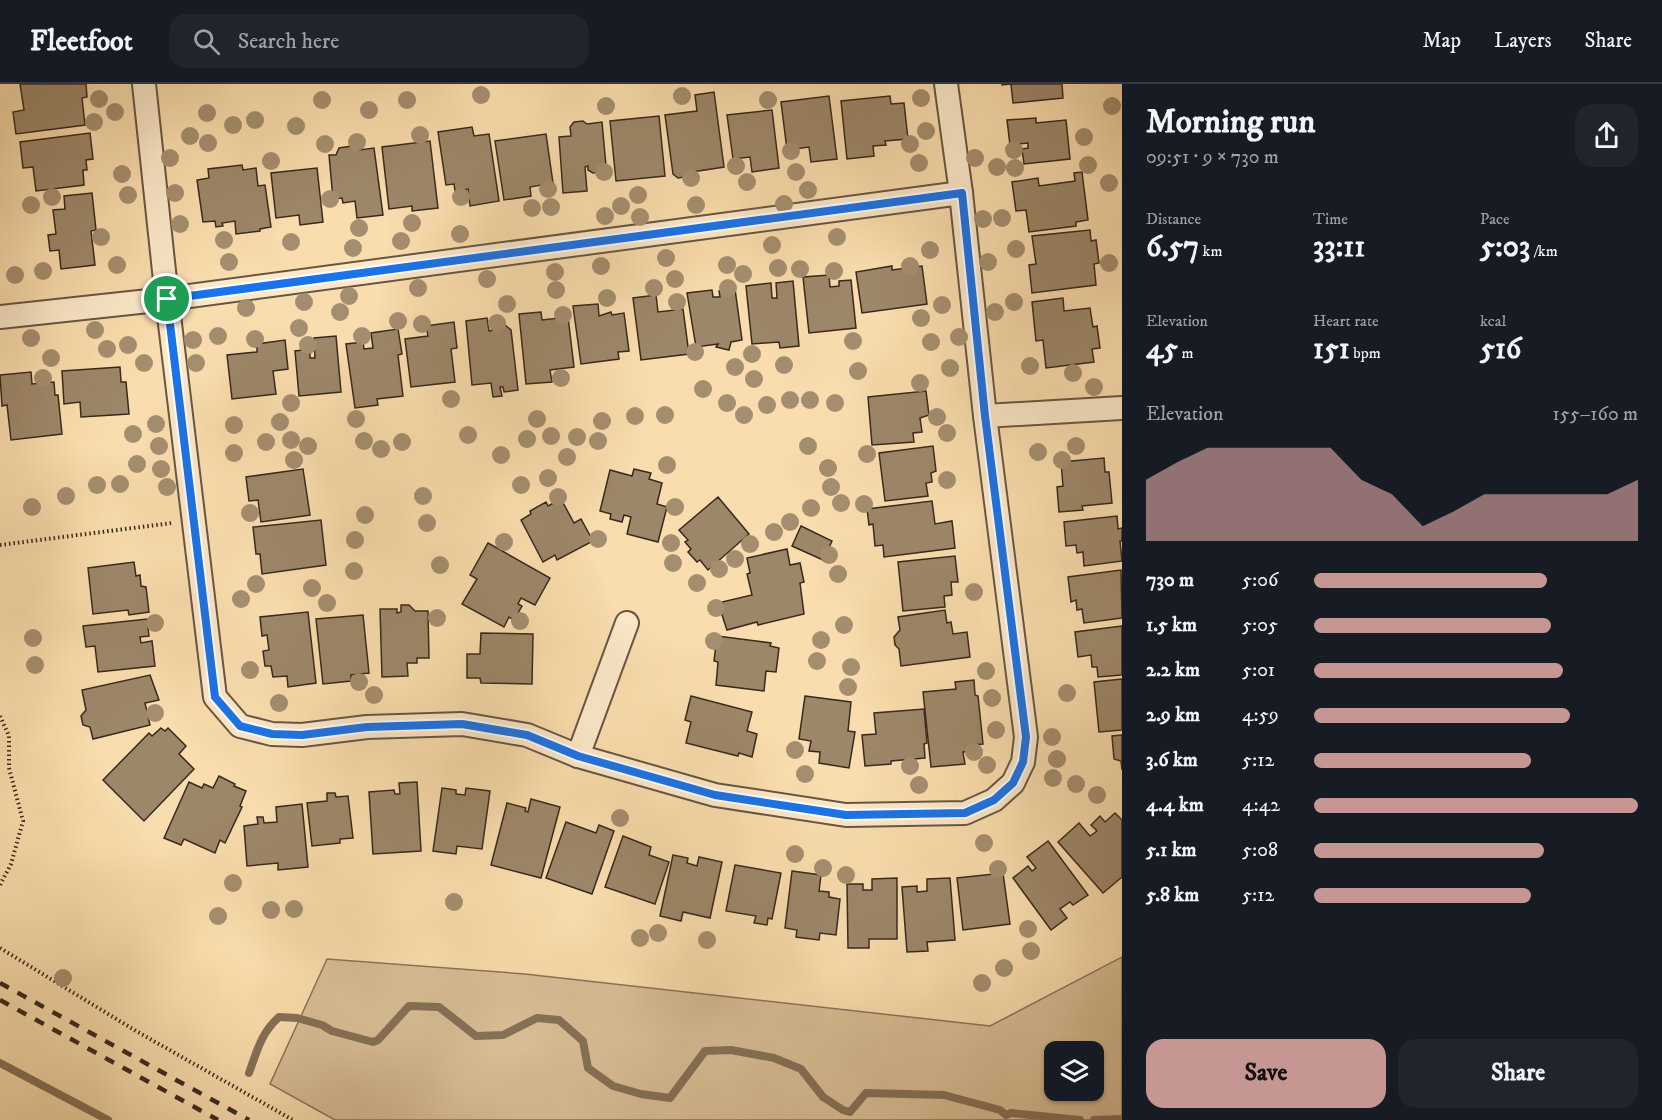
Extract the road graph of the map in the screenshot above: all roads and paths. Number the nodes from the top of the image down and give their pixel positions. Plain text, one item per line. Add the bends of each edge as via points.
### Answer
1 (144, 84) edge
2 (946, 84) edge
3 (962, 193) junction
4 (167, 299) junction
5 (0, 317) edge
6 (1122, 408) edge
7 (985, 416) junction
8 (194, 520) junction
9 (0, 545) edge
10 (627, 623) dead end
11 (0, 716) edge
12 (578, 756) junction
13 (0, 885) edge
14 (0, 948) edge
15 (293, 1120) edge

1 - 4 street
2 - 3 street
3 - 4 street
3 - 7 street
4 - 5 street
4 - 8 street
6 - 7 street
7 - 12 street via 1026,737 1023,762 1013,783 994,800 965,813 846,815 715,795
8 - 9 path
8 - 12 street via 215,697 240,726 272,734 302,735 367,727 462,724 527,735
10 - 12 street
11 - 13 path via 9,736 9,768 23,821 11,864
14 - 15 path

